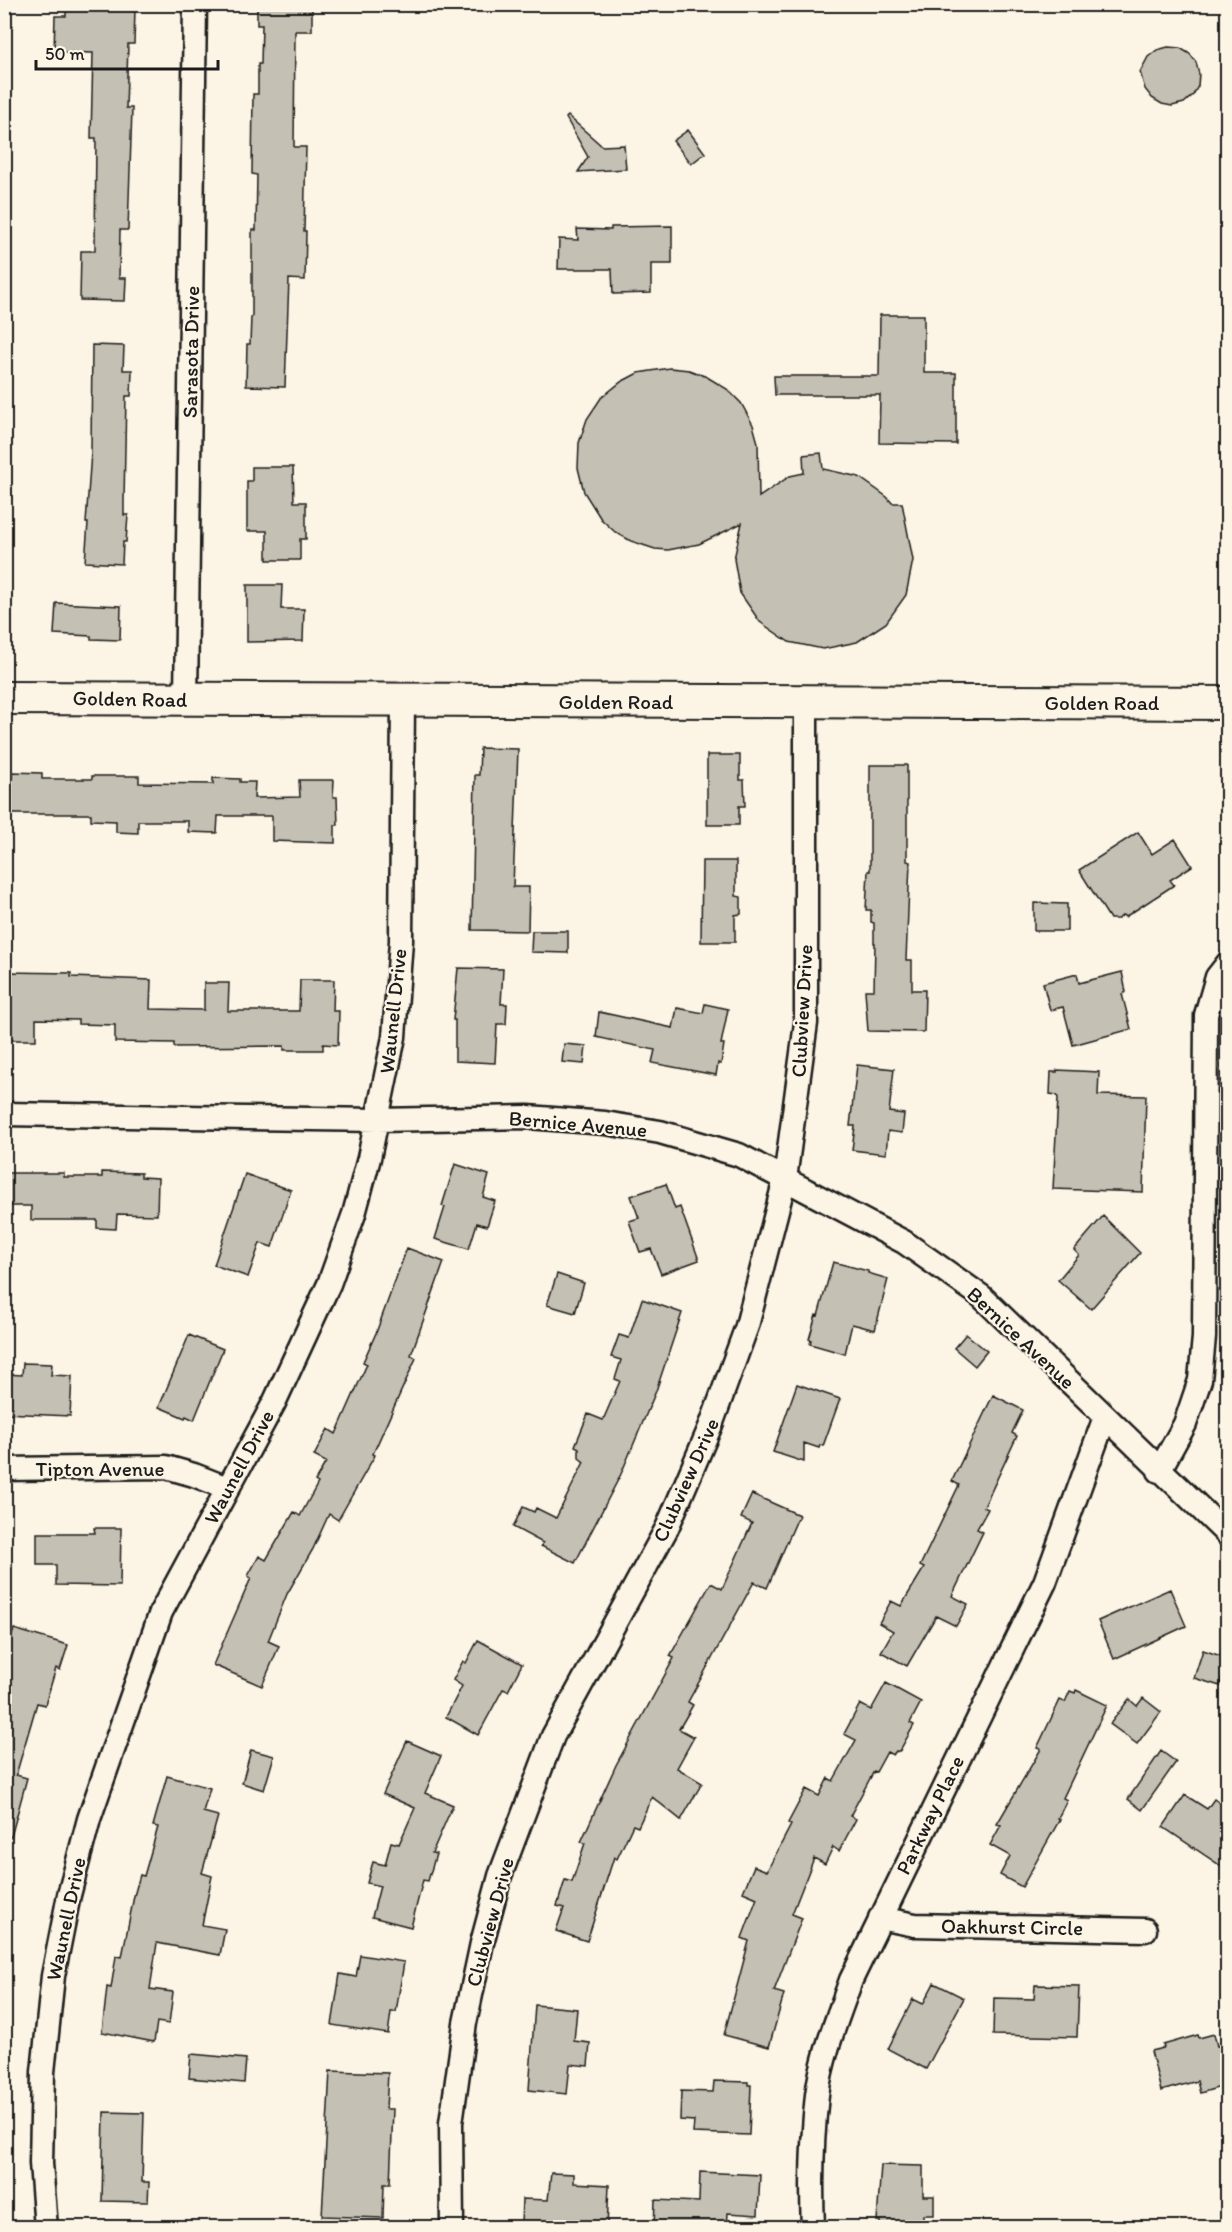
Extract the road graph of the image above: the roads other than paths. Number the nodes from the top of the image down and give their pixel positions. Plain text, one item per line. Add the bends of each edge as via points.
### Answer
1 (195, 4) edge
2 (4, 698) edge
3 (186, 700) junction
4 (403, 701) junction
5 (806, 702) junction
6 (1227, 703) edge
7 (1227, 963) edge
8 (4, 1114) edge
9 (378, 1120) junction
10 (785, 1179) junction
11 (1105, 1417) junction
12 (4, 1469) edge
13 (1159, 1471) junction
14 (227, 1488) junction
15 (1227, 1535) edge
16 (879, 1918) junction
17 (1145, 1930) dead end
18 (46, 2228) edge
19 (452, 2228) edge
20 (813, 2228) edge

1 - 3 street, Sarasota Drive
2 - 3 street, Golden Road
3 - 4 street, Golden Road
4 - 5 street, Golden Road
4 - 9 street, Waunell Drive via 401,941 394,1037
5 - 6 street, Golden Road
5 - 10 street, Clubview Drive via 806,1023
7 - 13 street via 1217,977 1206,1015 1204,1337 1200,1380 1185,1424
8 - 9 street, Bernice Avenue
9 - 10 street, Bernice Avenue via 528,1117 605,1123 660,1131 739,1155
9 - 14 street, Waunell Drive via 354,1214 329,1284 274,1403
10 - 11 street, Bernice Avenue via 904,1242 981,1296
10 - 19 street, Clubview Drive via 747,1326 711,1425 667,1528 554,1736 500,1875 465,2023 452,2123
11 - 13 street, Bernice Avenue
11 - 16 street, Parkway Place via 1045,1582
12 - 14 street, Tipton Avenue via 166,1467
13 - 15 street, Bernice Avenue
14 - 18 street, Waunell Drive via 161,1612 89,1819 69,1895 53,1976 43,2072 41,2163
16 - 17 street, Oakhurst Circle via 915,1924
16 - 20 street, Parkway Place via 831,2034 818,2093 811,2180

